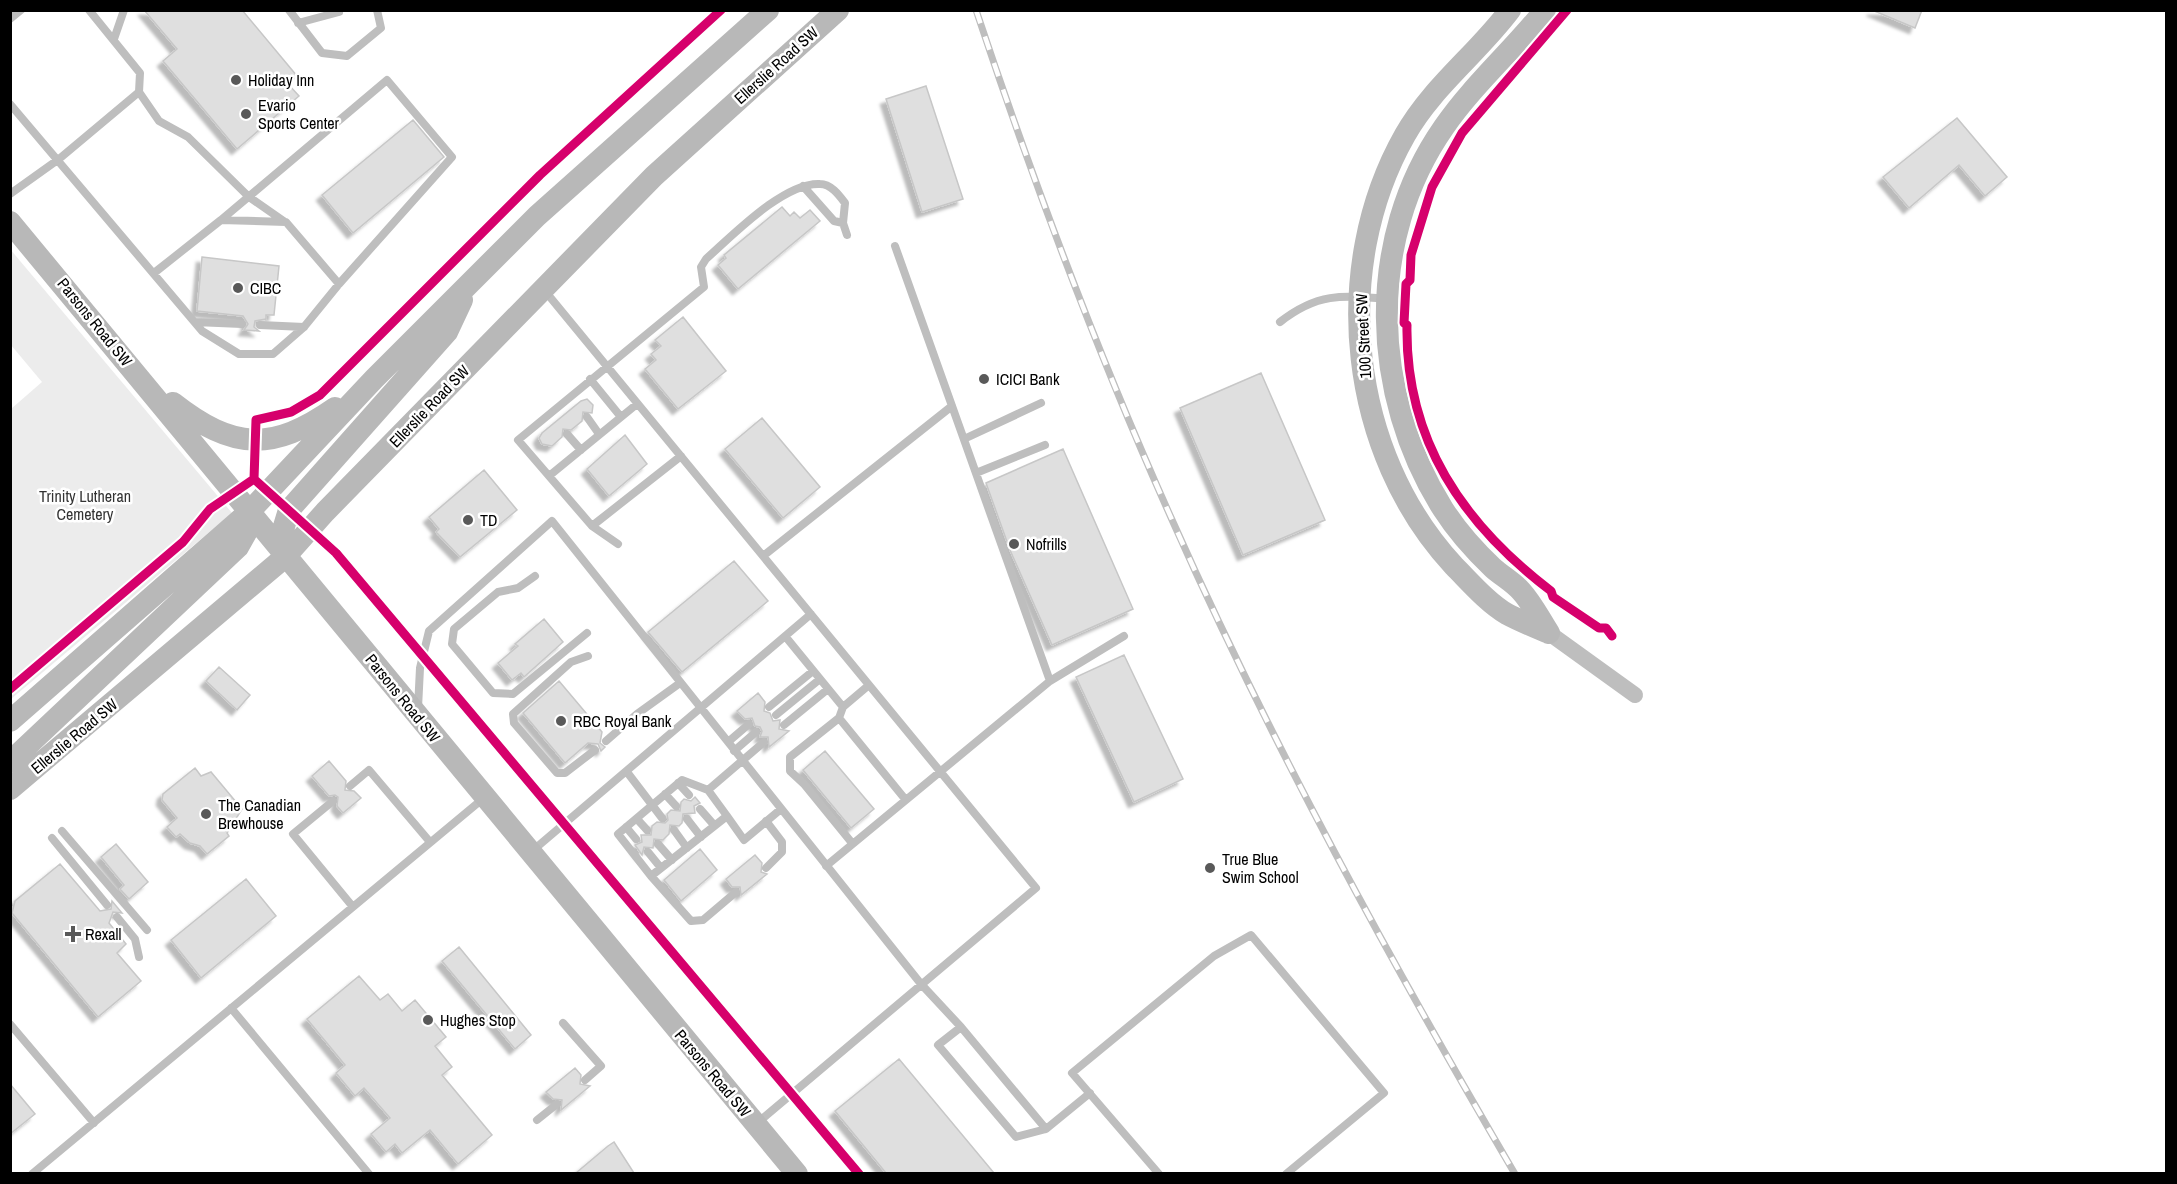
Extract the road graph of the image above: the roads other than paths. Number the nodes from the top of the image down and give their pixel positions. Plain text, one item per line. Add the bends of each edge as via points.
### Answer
1 (21, 10) edge
2 (89, 10) edge
3 (124, 10) edge
4 (289, 10) edge
5 (376, 10) edge
6 (768, 10) edge
7 (838, 10) edge
8 (1510, 10) edge
9 (1545, 10) edge
10 (341, 11) edge
11 (10, 19) edge
12 (298, 23) junction
13 (114, 39) junction
14 (139, 92) junction
15 (10, 104) edge
16 (59, 159) junction
17 (803, 186) junction
18 (10, 194) edge
19 (249, 197) junction
20 (221, 220) junction
21 (10, 222) edge
22 (286, 222) junction
23 (843, 224) junction
24 (847, 236) dead end
25 (895, 246) dead end
26 (154, 273) junction
27 (339, 284) junction
28 (468, 285) junction
29 (543, 289) junction
30 (1359, 297) junction
31 (1387, 299) junction
32 (195, 322) junction
33 (1280, 322) dead end
34 (242, 324) dead end
35 (260, 325) dead end
36 (304, 327) junction
37 (606, 366) junction
38 (139, 376) junction
39 (374, 379) junction
40 (590, 379) junction
41 (570, 396) junction
42 (1041, 403) dead end
43 (576, 404) dead end
44 (637, 404) junction
45 (952, 406) junction
46 (550, 413) junction
47 (586, 417) dead end
48 (621, 417) junction
49 (556, 421) dead end
50 (567, 434) dead end
51 (599, 434) junction
52 (964, 439) junction
53 (1045, 445) dead end
54 (581, 450) junction
55 (681, 456) junction
56 (976, 473) junction
57 (549, 476) junction
58 (249, 512) junction
59 (592, 526) junction
60 (618, 544) dead end
61 (285, 556) junction
62 (763, 556) junction
63 (535, 576) dead end
64 (811, 614) junction
65 (587, 633) dead end
66 (1549, 633) junction
67 (785, 636) junction
68 (1124, 636) dead end
69 (588, 656) dead end
70 (813, 671) junction
71 (820, 679) junction
72 (1050, 681) junction
73 (680, 683) junction
74 (869, 685) junction
75 (51, 688) junction
76 (828, 689) junction
77 (1635, 695) dead end
78 (770, 707) dead end
79 (843, 707) junction
80 (701, 709) junction
81 (417, 715) junction
82 (776, 715) dead end
83 (839, 718) junction
84 (10, 721) edge
85 (749, 724) dead end
86 (784, 725) dead end
87 (756, 732) dead end
88 (10, 736) edge
89 (606, 741) dead end
90 (728, 742) junction
91 (764, 742) dead end
92 (595, 750) dead end
93 (734, 751) junction
94 (742, 761) junction
95 (10, 762) edge
96 (939, 770) junction
97 (627, 772) junction
98 (678, 783) junction
99 (350, 786) dead end
100 (10, 789) edge
101 (708, 790) junction
102 (665, 794) junction
103 (689, 795) dead end
104 (485, 796) junction
105 (905, 799) junction
106 (333, 801) dead end
107 (653, 805) junction
108 (676, 806) dead end
109 (700, 809) dead end
110 (781, 809) junction
111 (727, 816) junction
112 (662, 818) dead end
113 (637, 819) junction
114 (687, 819) dead end
115 (766, 821) junction
116 (714, 825) junction
117 (626, 828) junction
118 (647, 830) dead end
119 (674, 830) dead end
120 (62, 831) dead end
121 (701, 837) junction
122 (52, 838) dead end
123 (636, 839) dead end
124 (430, 842) junction
125 (852, 843) junction
126 (658, 844) dead end
127 (687, 848) junction
128 (648, 852) dead end
129 (531, 853) junction
130 (672, 860) junction
131 (826, 866) junction
132 (661, 868) junction
133 (766, 868) dead end
134 (651, 876) junction
135 (736, 892) dead end
136 (107, 905) dead end
137 (353, 907) junction
138 (117, 917) dead end
139 (147, 930) dead end
140 (139, 957) dead end
141 (921, 984) junction
142 (231, 1008) junction
143 (563, 1023) dead end
144 (10, 1024) edge
145 (961, 1027) junction
146 (585, 1080) dead end
147 (1090, 1093) junction
148 (556, 1104) dead end
149 (537, 1120) dead end
150 (93, 1122) junction
151 (755, 1124) junction
152 (1046, 1129) junction
153 (32, 1173) edge
154 (369, 1173) edge
155 (797, 1173) edge
156 (1159, 1173) edge
157 (1286, 1173) edge

1 - 11 lane
2 - 13 lane
3 - 13 lane
4 - 12 lane
5 - 12 lane via 381,28 347,56 322,53
6 - 28 main road via 537,216
7 - 29 main road, Ellerslie Road SW via 654,176
8 - 30 main road, 100 Street SW via 1437,90 1405,135 1376,207
9 - 31 main road, 100 Street SW via 1462,103 1425,158 1394,244
10 - 12 lane
13 - 14 lane via 140,73
14 - 16 lane
14 - 19 lane via 159,122 188,137
15 - 16 lane
16 - 18 lane
16 - 26 lane
17 - 23 lane via 834,221
17 - 23 lane via 821,183 839,195 845,203
17 - 37 lane via 779,198 706,260 701,267 704,287
19 - 20 lane
19 - 22 lane
19 - 27 lane via 387,80 452,157
20 - 22 lane
20 - 26 lane
21 - 38 main road, Parsons Road SW
22 - 27 lane
23 - 24 lane
25 - 45 lane
26 - 32 lane
27 - 36 lane
28 - 39 main road
28 - 61 main road via 447,332 289,510 282,533
29 - 37 lane
29 - 61 main road, Ellerslie Road SW
30 - 31 lane
30 - 33 lane via 1312,301
30 - 66 main road, 100 Street SW via 1368,402 1379,440 1403,494 1434,543 1474,587 1506,614
31 - 66 main road, 100 Street SW via 1389,355 1398,410 1429,485 1455,527 1522,592
32 - 34 lane
32 - 36 lane via 202,331 239,354 273,354
35 - 36 lane
37 - 40 lane
37 - 44 lane
38 - 39 main road via 215,432 256,440 297,431
38 - 58 main road, Parsons Road SW
39 - 58 main road
40 - 41 lane
40 - 48 lane
41 - 43 lane
41 - 46 lane
42 - 52 lane
44 - 48 lane
44 - 55 lane
45 - 52 lane
45 - 62 lane
46 - 49 lane
46 - 57 lane via 518,440
47 - 51 lane
48 - 51 lane
50 - 54 lane
51 - 54 lane
52 - 56 lane
53 - 56 lane
54 - 57 lane
55 - 59 lane
55 - 62 lane
56 - 72 lane
57 - 59 lane
58 - 61 main road, Parsons Road SW
58 - 75 main road
58 - 95 main road via 247,531 238,547
59 - 60 lane
61 - 81 main road, Parsons Road SW
61 - 100 main road, Ellerslie Road SW
62 - 64 lane
63 - 65 lane via 518,588 498,592 454,629 452,644 494,693 513,694
64 - 67 lane
64 - 74 lane
66 - 77 street, 100 Street SW
67 - 70 lane
67 - 80 lane
68 - 72 lane
69 - 92 lane via 571,662 513,714 514,723 557,772 565,773
70 - 71 lane
70 - 78 lane
71 - 76 lane
71 - 82 lane
72 - 96 lane
73 - 80 lane
73 - 81 lane via 552,521 429,631 420,668
73 - 89 lane
74 - 79 lane
74 - 96 lane
75 - 84 main road
75 - 88 main road
76 - 79 lane
76 - 86 lane
79 - 83 lane
80 - 90 lane
80 - 97 lane
81 - 104 main road, Parsons Road SW
83 - 105 lane
83 - 125 lane via 790,757 788,764
85 - 90 lane
87 - 93 lane
90 - 93 lane
91 - 94 lane
93 - 94 lane
94 - 101 lane
94 - 110 lane
96 - 105 lane
96 - 141 lane via 1036,888
97 - 107 lane
97 - 129 lane
98 - 101 lane via 682,780
98 - 102 lane
98 - 103 lane
99 - 124 lane via 369,770
101 - 111 lane
102 - 107 lane
102 - 108 lane
104 - 124 lane
104 - 129 main road, Parsons Road SW
105 - 125 lane
106 - 137 lane via 293,834
107 - 112 lane
107 - 113 lane
109 - 116 lane
110 - 115 lane
110 - 131 lane
111 - 115 lane via 744,840
111 - 116 lane
113 - 117 lane
113 - 118 lane
114 - 121 lane
115 - 133 lane via 782,842 782,852
116 - 121 lane
117 - 123 lane
117 - 134 lane via 618,834
119 - 127 lane
120 - 139 lane
121 - 127 lane
122 - 136 lane
124 - 137 lane
125 - 131 lane
126 - 130 lane
127 - 130 lane
128 - 132 lane
129 - 151 main road, Parsons Road SW
130 - 132 lane
131 - 141 lane
132 - 134 lane
134 - 135 lane via 691,921 703,920
137 - 142 lane
138 - 140 lane via 135,939
141 - 145 lane
141 - 151 lane
142 - 150 lane
142 - 154 lane
143 - 146 lane via 601,1066
144 - 150 lane
145 - 152 lane
145 - 152 lane via 938,1045 987,1104 1016,1137
147 - 152 lane
147 - 156 lane
147 - 157 lane via 1072,1073 1214,956 1251,935 1384,1093
148 - 149 lane
150 - 153 lane
151 - 155 main road, Parsons Road SW

